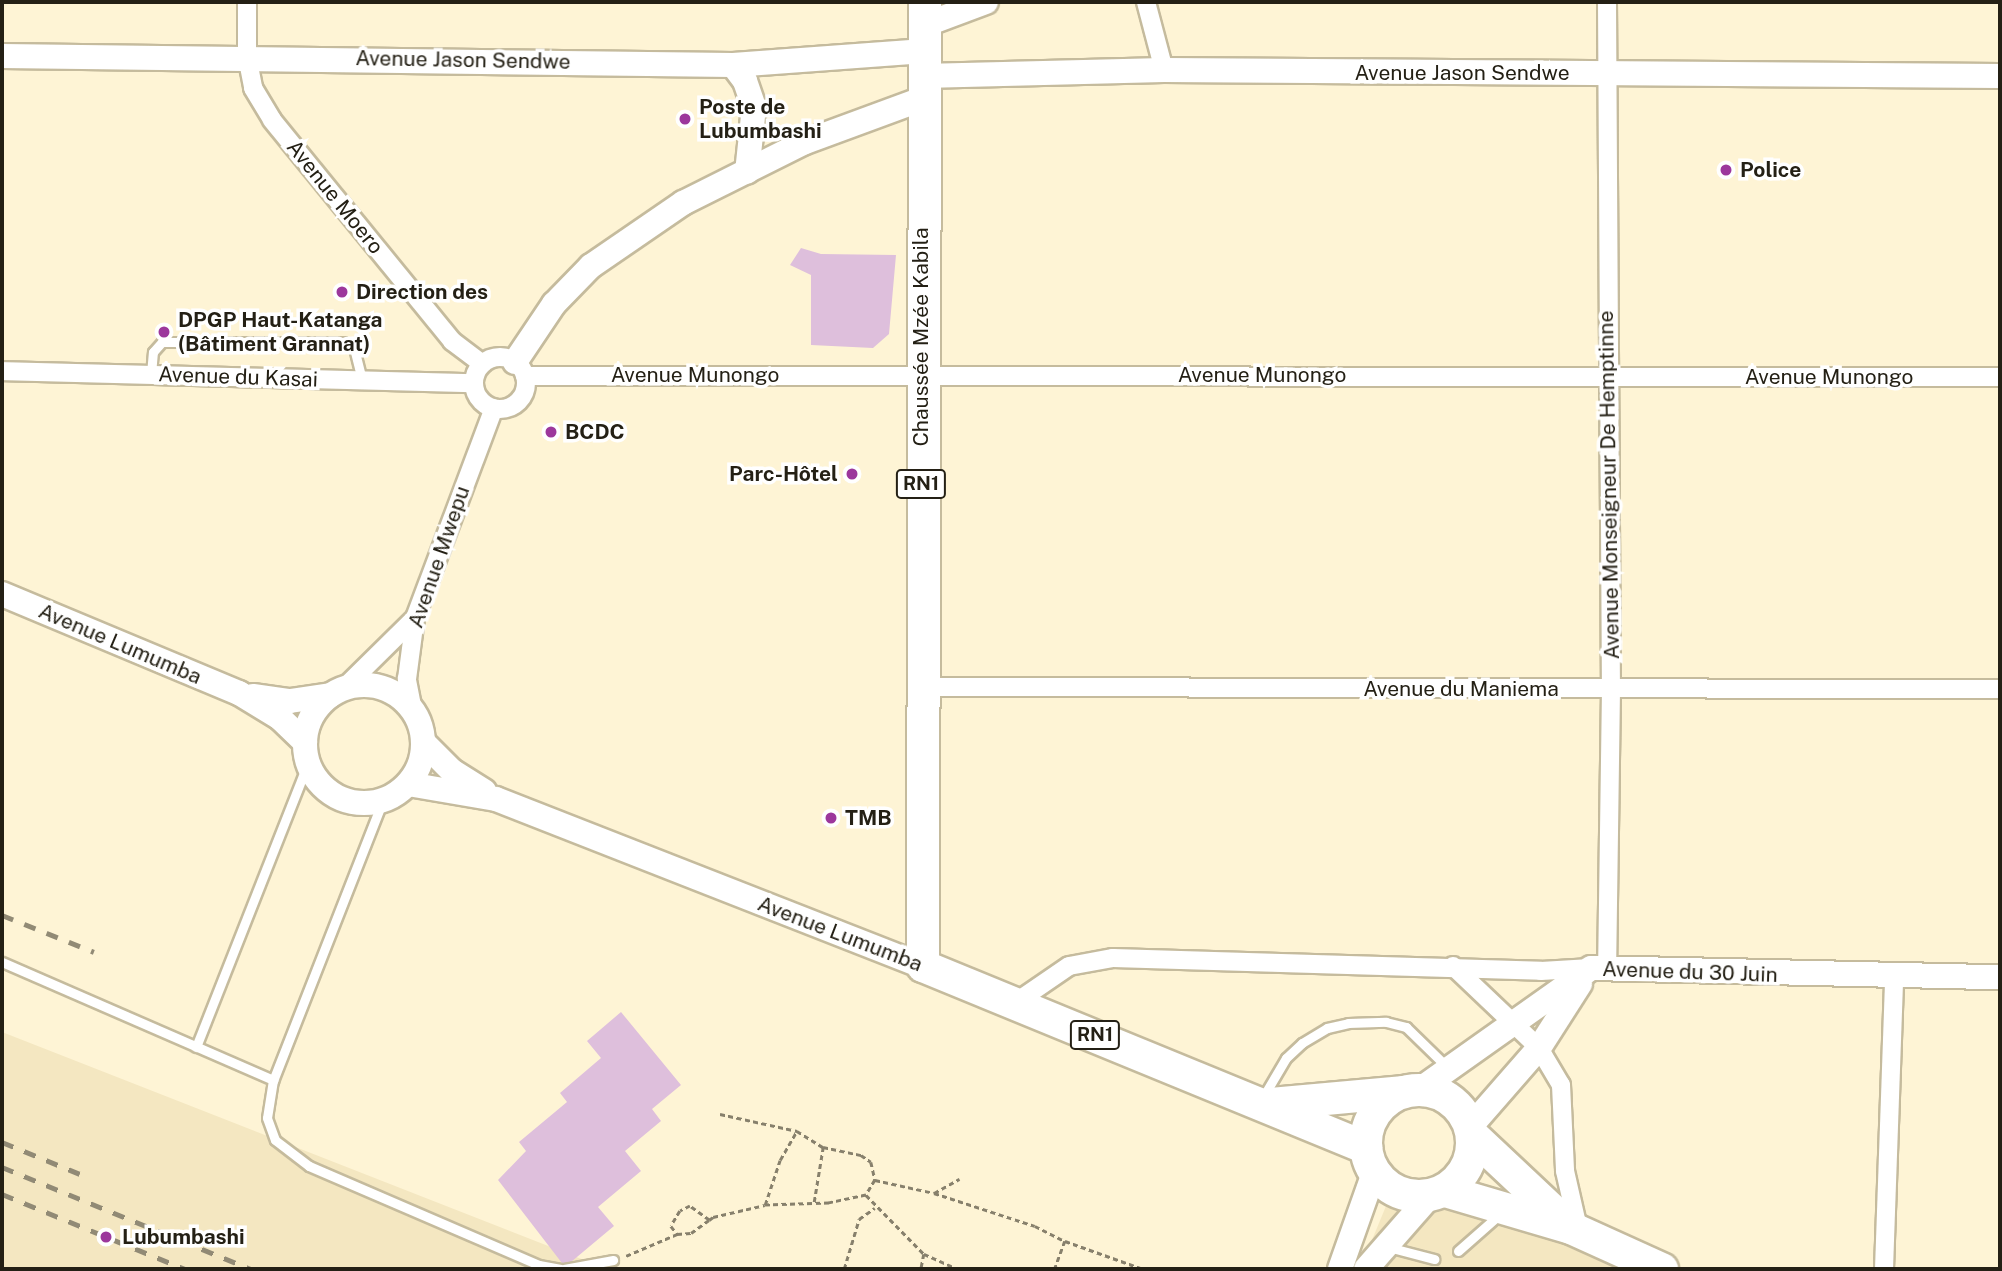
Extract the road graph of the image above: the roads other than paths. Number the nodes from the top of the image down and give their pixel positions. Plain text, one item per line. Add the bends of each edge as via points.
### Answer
1 (247, 2) edge
2 (986, 2) edge
3 (1146, 2) edge
4 (1606, 2) edge
5 (923, 51) edge
6 (2, 56) edge
7 (247, 56) junction
8 (733, 65) junction
9 (1164, 70) junction
10 (1605, 74) junction
11 (2000, 76) edge
12 (747, 172) junction
13 (481, 364) junction
14 (520, 369) junction
15 (2, 371) edge
16 (921, 373) junction
17 (151, 374) junction
18 (1606, 377) junction
19 (2000, 377) edge
20 (362, 380) junction
21 (474, 383) junction
22 (494, 408) junction
23 (2, 594) edge
24 (415, 618) junction
25 (922, 687) junction
26 (1611, 689) junction
27 (2000, 689) edge
28 (336, 692) junction
29 (239, 693) junction
30 (413, 710) junction
31 (423, 742) junction
32 (307, 753) junction
33 (408, 784) junction
34 (496, 799) junction
35 (383, 800) junction
36 (2, 962) edge
37 (923, 966) junction
38 (1453, 966) junction
39 (1599, 969) junction
40 (2000, 977) edge
41 (1894, 978) junction
42 (1015, 1003) junction
43 (1516, 1025) junction
44 (196, 1047) junction
45 (1546, 1058) junction
46 (1448, 1069) junction
47 (273, 1080) junction
48 (1412, 1091) junction
49 (1263, 1103) junction
50 (1471, 1131) junction
51 (1370, 1160) junction
52 (1437, 1193) junction
53 (1506, 1209) junction
54 (1575, 1230) junction
55 (1385, 1246) junction
56 (1458, 1251) dead end
57 (1434, 1259) dead end
58 (613, 1260) road end
59 (562, 1269) edge
60 (1340, 1269) edge
61 (1366, 1269) edge
62 (1662, 1269) edge
63 (1884, 1269) edge

1 - 7 street, Avenue Moero
2 - 5 main road
3 - 9 street
4 - 10 street, Avenue Monseigneur De Hemptinne
5 - 8 main road, Avenue Jason Sendwe
5 - 9 main road, Avenue Jason Sendwe
5 - 12 main road via 805,142
5 - 16 highway, Chaussée Mzée Kabila / RN1
6 - 7 main road, Avenue Jason Sendwe
7 - 8 main road, Avenue Jason Sendwe
7 - 13 street, Avenue Moero via 253,88 272,120 452,341
8 - 12 main road via 745,81 754,107
9 - 10 main road, Avenue Jason Sendwe
10 - 11 main road, Avenue Jason Sendwe
10 - 18 street, Avenue Monseigneur De Hemptinne
12 - 14 main road via 683,203 591,266 554,304
13 - 14 street via 498,357
13 - 21 street
14 - 16 street, Avenue Munongo
14 - 22 street via 525,387 514,404
15 - 17 street, Avenue du Kasai
16 - 18 street, Avenue Munongo
16 - 25 highway, Chaussée Mzée Kabila / RN1
17 - 20 street, Avenue du Kasai
17 - 20 lane via 153,352 162,342 343,342 354,348
18 - 19 street, Avenue Munongo
18 - 26 street, Avenue Monseigneur De Hemptinne
20 - 21 street, Avenue du Kasai
21 - 22 street via 479,399
22 - 24 street, Avenue Mwepu
23 - 29 main road, Avenue Lumumba
24 - 28 street
24 - 30 street, Avenue Mwepu via 407,679
25 - 26 street, Avenue du Maniema
25 - 37 highway, Chaussée Mzée Kabila / RN1
26 - 27 street, Avenue du Maniema
26 - 39 street, Avenue Monseigneur De Hemptinne
28 - 29 main road via 290,701
28 - 30 main road via 376,686 397,695
28 - 32 main road via 315,712
29 - 32 main road via 280,718
30 - 31 main road
31 - 33 main road via 419,765
31 - 34 main road via 453,771
32 - 35 main road via 319,783 337,797 360,803
32 - 44 lane
33 - 34 main road, Avenue Lumumba
33 - 35 main road
34 - 37 main road, Avenue Lumumba
35 - 47 lane
36 - 44 lane
37 - 42 highway, Avenue Lumumba / RN1
38 - 39 street
38 - 42 street via 1113,958 1069,966
38 - 43 street
39 - 41 main road, Avenue du 30 Juin
39 - 43 main road, Avenue du 30 Juin
39 - 45 main road
40 - 41 main road, Avenue du 30 Juin
41 - 63 street
42 - 49 highway, Avenue Lumumba / RN1
43 - 45 street
43 - 46 main road, Avenue du 30 Juin
44 - 47 lane
45 - 50 main road
45 - 54 street via 1561,1085 1566,1179
46 - 48 main road, Avenue du 30 Juin
46 - 49 lane via 1406,1027 1386,1022 1348,1023 1327,1028 1286,1058
47 - 59 lane via 267,1118 275,1140 294,1157 540,1265
48 - 49 highway, Avenue Lumumba / RN1
48 - 50 highway, Avenue Lumumba / RN1 via 1451,1100
48 - 51 highway via 1376,1113
49 - 51 highway, Avenue Lumumba / RN1
50 - 52 highway via 1467,1167
50 - 54 highway, Avenue Lumumba / RN1
51 - 52 highway, Avenue Lumumba / RN1 via 1398,1193
51 - 60 main road
52 - 53 highway, Avenue Lumumba / RN1
52 - 55 main road
53 - 54 highway, Avenue Lumumba / RN1
53 - 56 lane
54 - 62 highway, Avenue Lumumba / RN1
55 - 57 lane
55 - 61 main road
58 - 59 lane

